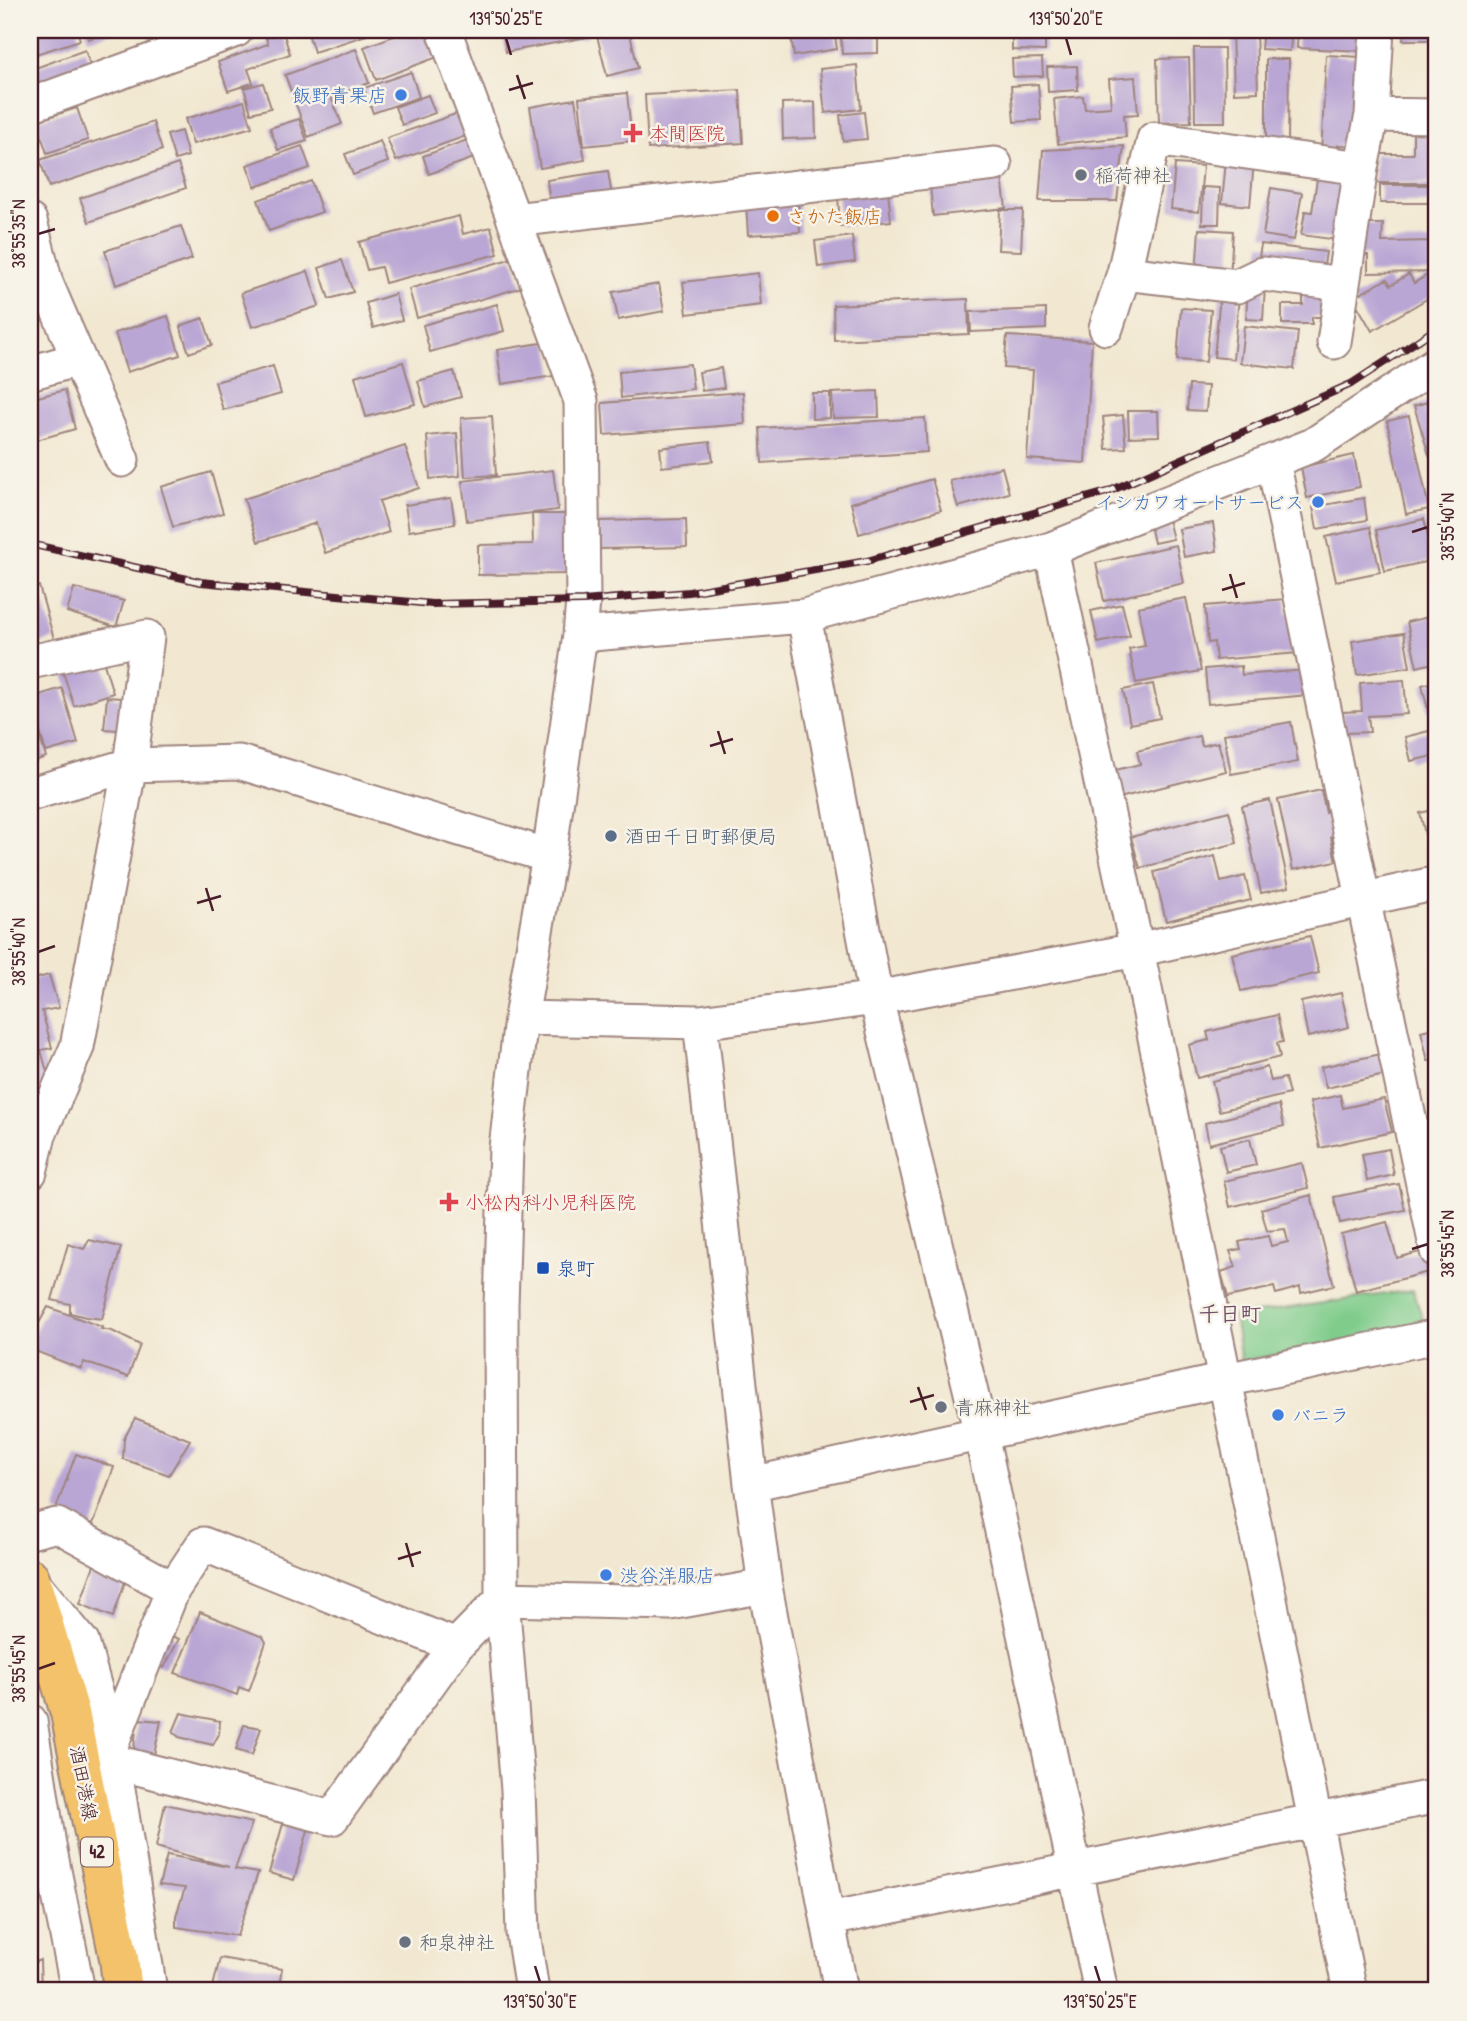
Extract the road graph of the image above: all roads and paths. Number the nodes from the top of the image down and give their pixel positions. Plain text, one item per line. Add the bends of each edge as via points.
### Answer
1 (236, 30) edge
2 (444, 30) edge
3 (1377, 30) edge
4 (30, 105) edge
5 (1372, 115) junction
6 (1437, 116) edge
7 (995, 164) dead end
8 (1361, 168) junction
9 (514, 220) junction
10 (30, 221) edge
11 (1124, 274) junction
12 (1343, 284) junction
13 (1106, 328) dead end
14 (1334, 342) dead end
15 (78, 359) junction
16 (1437, 363) edge
17 (30, 373) edge
18 (121, 460) dead end
19 (1273, 461) junction
20 (1051, 549) junction
21 (804, 616) junction
22 (580, 635) junction
23 (30, 662) edge
24 (130, 765) junction
25 (30, 794) edge
26 (549, 856) junction
27 (1437, 883) edge
28 (1363, 898) junction
29 (1137, 950) junction
30 (876, 998) junction
31 (521, 1018) junction
32 (699, 1022) junction
33 (30, 1172) edge
34 (1437, 1251) edge
35 (1437, 1336) edge
36 (1225, 1380) junction
37 (981, 1434) junction
38 (751, 1484) junction
39 (30, 1532) edge
40 (30, 1581) edge
41 (765, 1586) junction
42 (173, 1589) junction
43 (502, 1599) junction
44 (456, 1646) junction
45 (30, 1721) edge
46 (113, 1753) junction
47 (1437, 1796) edge
48 (1316, 1821) junction
49 (1075, 1869) junction
50 (829, 1919) junction
51 (78, 1991) edge
52 (123, 1991) edge
53 (150, 1991) edge
54 (532, 1991) edge
55 (841, 1991) edge
56 (1101, 1991) edge
57 (1350, 1991) edge

1 - 4 street
2 - 9 street
3 - 5 street
5 - 6 street
5 - 8 street
7 - 9 street
8 - 11 street via 1154,139
8 - 12 street
9 - 22 street via 581,401
10 - 15 street via 47,283
11 - 12 street via 1237,286 1262,274
11 - 13 street
12 - 14 street
15 - 17 street
15 - 18 street
16 - 19 street via 1313,445
19 - 20 street
19 - 28 street
20 - 21 street
20 - 29 street
21 - 22 street
21 - 30 street
22 - 26 street
23 - 24 street via 147,637
24 - 25 street
24 - 26 street via 239,762
24 - 33 street via 77,1047 39,1135
26 - 31 street
27 - 28 street
28 - 29 street
28 - 34 street
29 - 30 street
29 - 36 street
30 - 32 street
30 - 37 street
31 - 32 street
31 - 43 street via 506,1148
32 - 38 street
35 - 36 street
36 - 37 street
36 - 48 street
37 - 38 street
37 - 49 street
38 - 41 street
39 - 42 street via 57,1525
40 - 46 street via 82,1642
40 - 52 main road, 酒田港線 / 42 via 70,1713
41 - 43 street via 670,1603
41 - 50 street
42 - 44 street via 203,1544
42 - 46 street
43 - 44 street
43 - 54 street via 518,1790 523,1933
44 - 46 street via 332,1818
45 - 51 street
46 - 53 street
47 - 48 street
48 - 49 street
48 - 57 street
49 - 50 street
49 - 56 street
50 - 55 street

